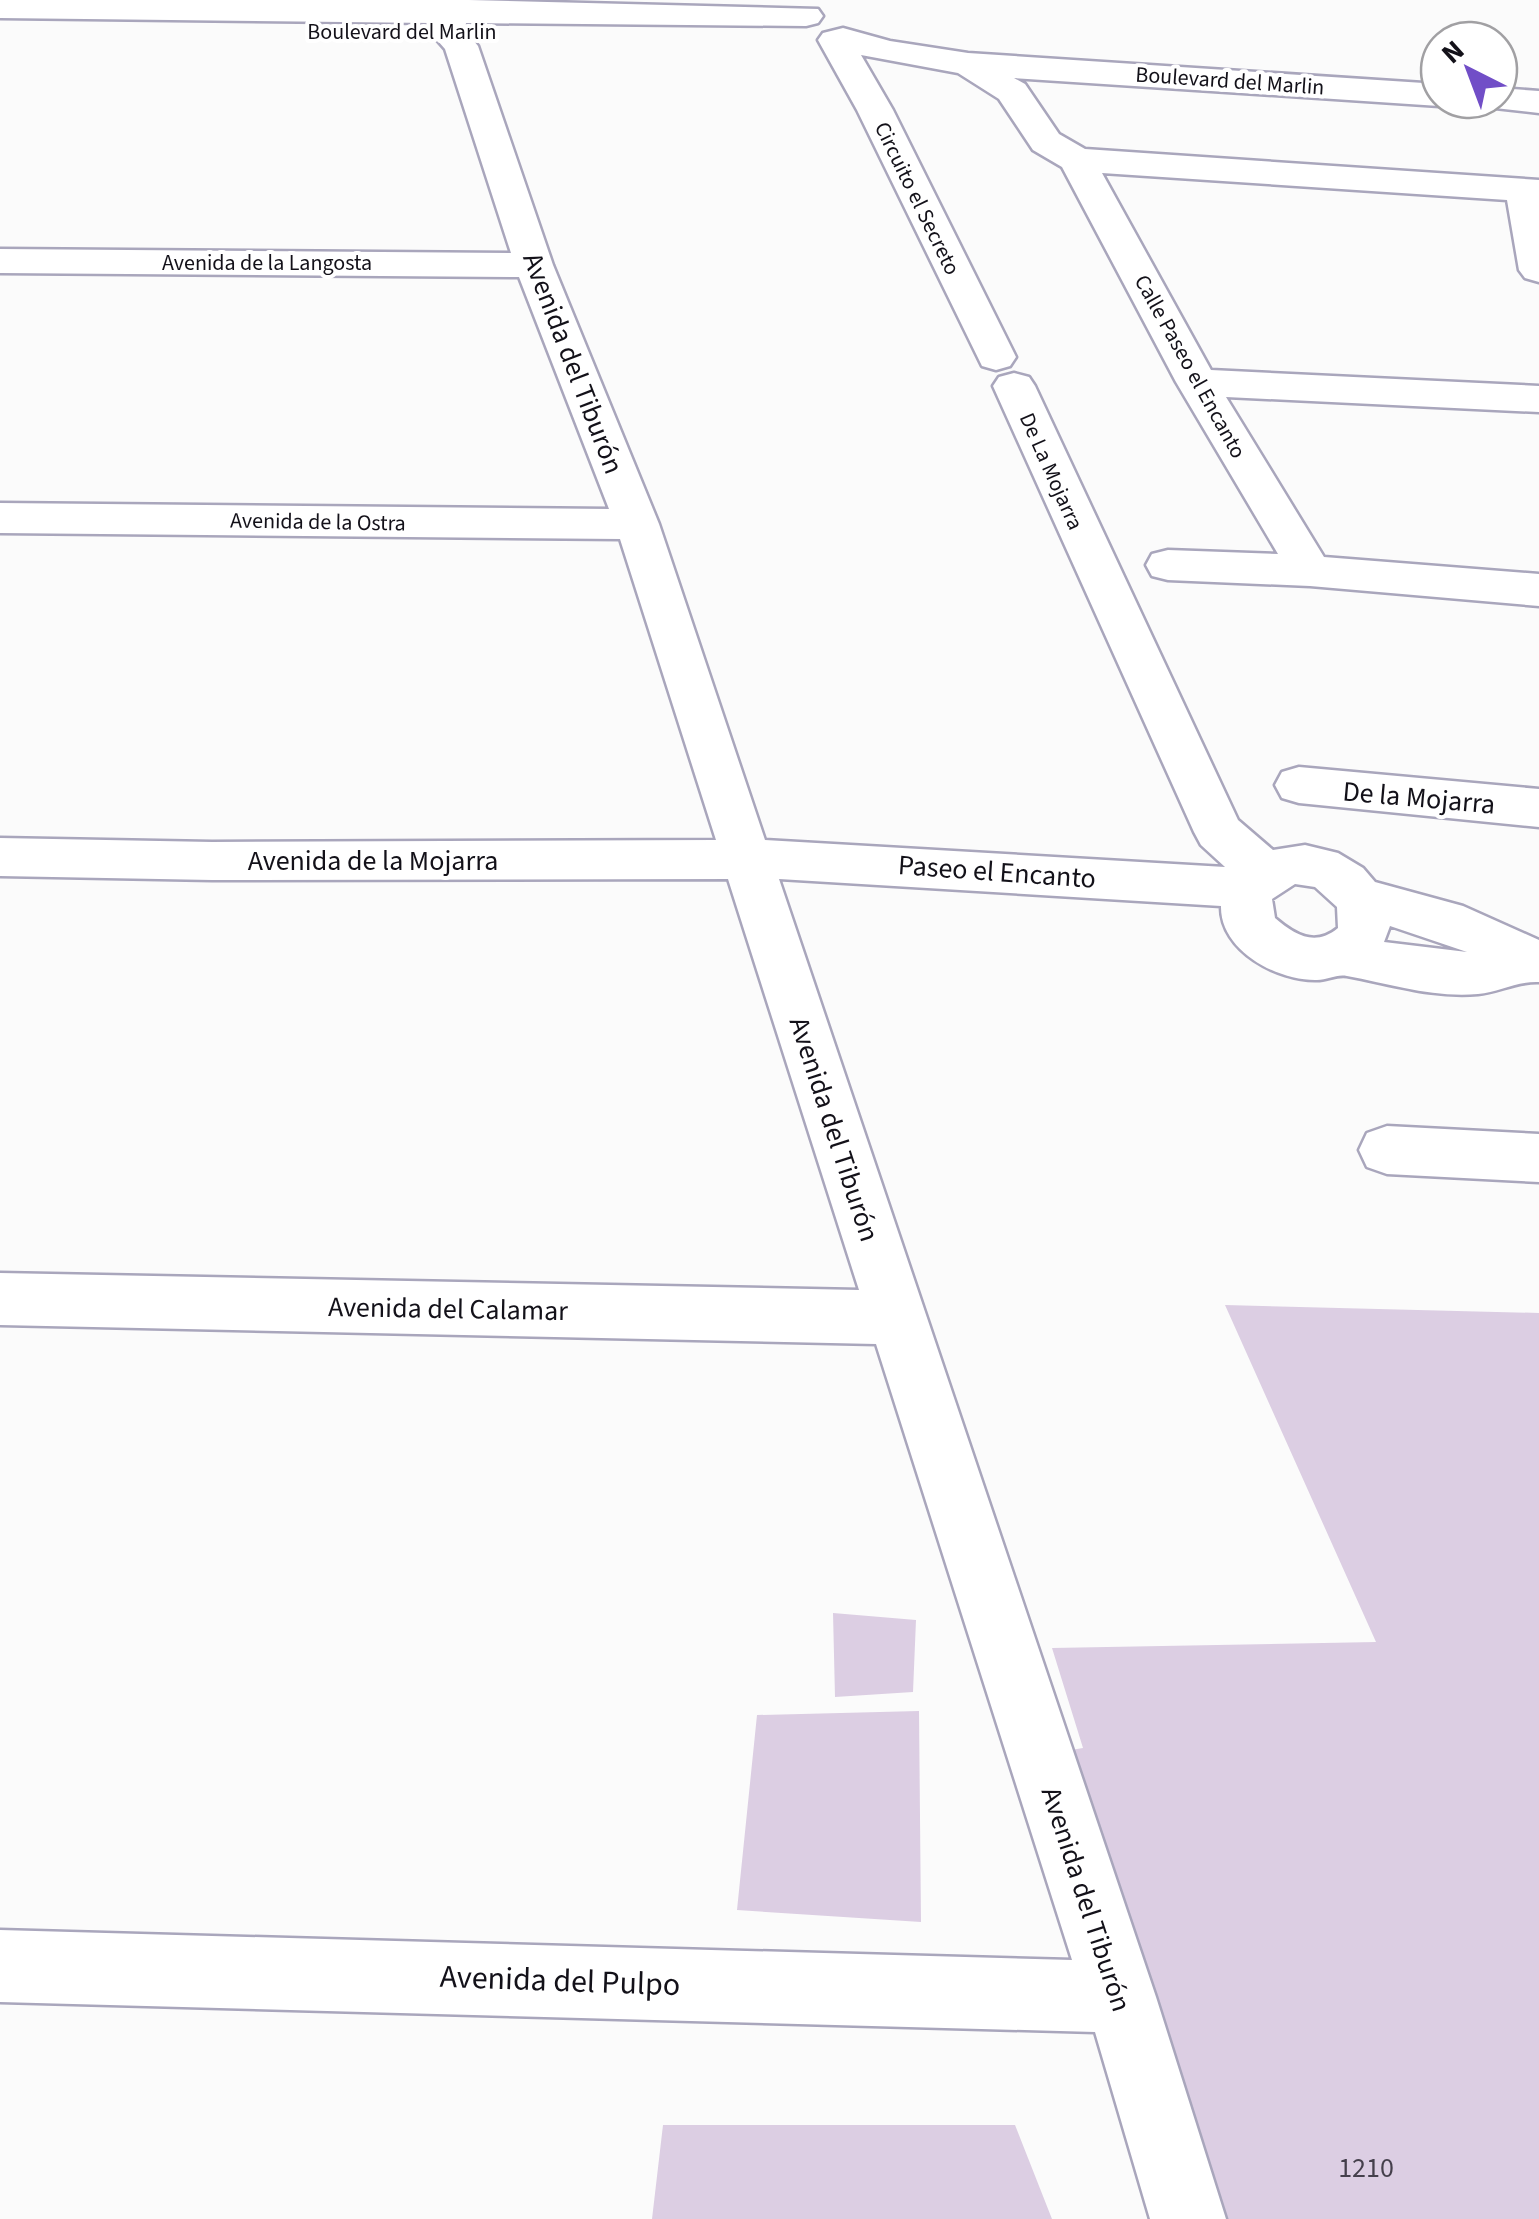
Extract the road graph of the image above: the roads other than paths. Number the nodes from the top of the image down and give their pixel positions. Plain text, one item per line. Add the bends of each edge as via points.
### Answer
1 (0, 8) edge
2 (463, 20) edge
3 (827, 20) edge
4 (0, 28) edge
5 (1012, 39) junction
6 (968, 64) junction
7 (1419, 67) edge
8 (1054, 70) junction
9 (1419, 94) edge
10 (1081, 132) junction
11 (1531, 190) edge
12 (0, 261) edge
13 (534, 265) junction
14 (1539, 270) edge
15 (1005, 372) joint
16 (1197, 382) junction
17 (1539, 399) edge
18 (0, 518) edge
19 (637, 524) junction
20 (1168, 564) dead end
21 (1310, 571) junction
22 (1539, 590) edge
23 (1300, 785) dead end
24 (1539, 808) edge
25 (0, 857) edge
26 (747, 857) junction
27 (1256, 880) junction
28 (1362, 899) junction
29 (1342, 954) junction
30 (1530, 960) edge
31 (1387, 1150) dead end
32 (1539, 1158) edge
33 (0, 1300) edge
34 (896, 1318) junction
35 (0, 1966) edge
36 (1120, 1997) junction
37 (1188, 2219) edge

1 - 2 street, Boulevard del Marlin
2 - 3 street, Boulevard del Marlin
2 - 4 street, Boulevard del Marlin
2 - 13 street, Avenida del Tiburón
3 - 5 street, Boulevard del Marlin
3 - 6 street, Boulevard del Marlin via 885,52
3 - 15 street, Circuito el Secreto
5 - 7 street, Boulevard del Marlin
5 - 8 street, Calle Paseo el Encanto
6 - 8 street, Boulevard del Marlin
6 - 10 street, Calle Paseo el Encanto via 1012,92 1046,142
8 - 9 street, Boulevard del Marlin
8 - 10 street, Calle Paseo el Encanto
10 - 11 street
10 - 16 street, Calle Paseo el Encanto
11 - 14 street
12 - 13 street, Avenida de la Langosta
13 - 19 street, Avenida del Tiburón
15 - 27 street, De La Mojarra via 1219,832
16 - 17 street
16 - 21 street, Calle Paseo el Encanto
18 - 19 street, Avenida de la Ostra
19 - 26 street, Avenida del Tiburón
20 - 21 street
21 - 22 street
23 - 24 street, De la Mojarra
25 - 26 street, Avenida de la Mojarra
26 - 27 street, Paseo el Encanto
26 - 34 street, Avenida del Tiburón
27 - 28 street via 1289,864 1318,866 1344,879
27 - 29 street via 1244,911 1256,934 1281,952 1312,960
28 - 29 street via 1367,920 1359,940
28 - 30 street via 1449,919
29 - 30 street via 1431,974 1483,973
31 - 32 street
33 - 34 street, Avenida del Calamar
34 - 36 street, Avenida del Tiburón
35 - 36 street, Avenida del Pulpo
36 - 37 street, Avenida del Tiburón

